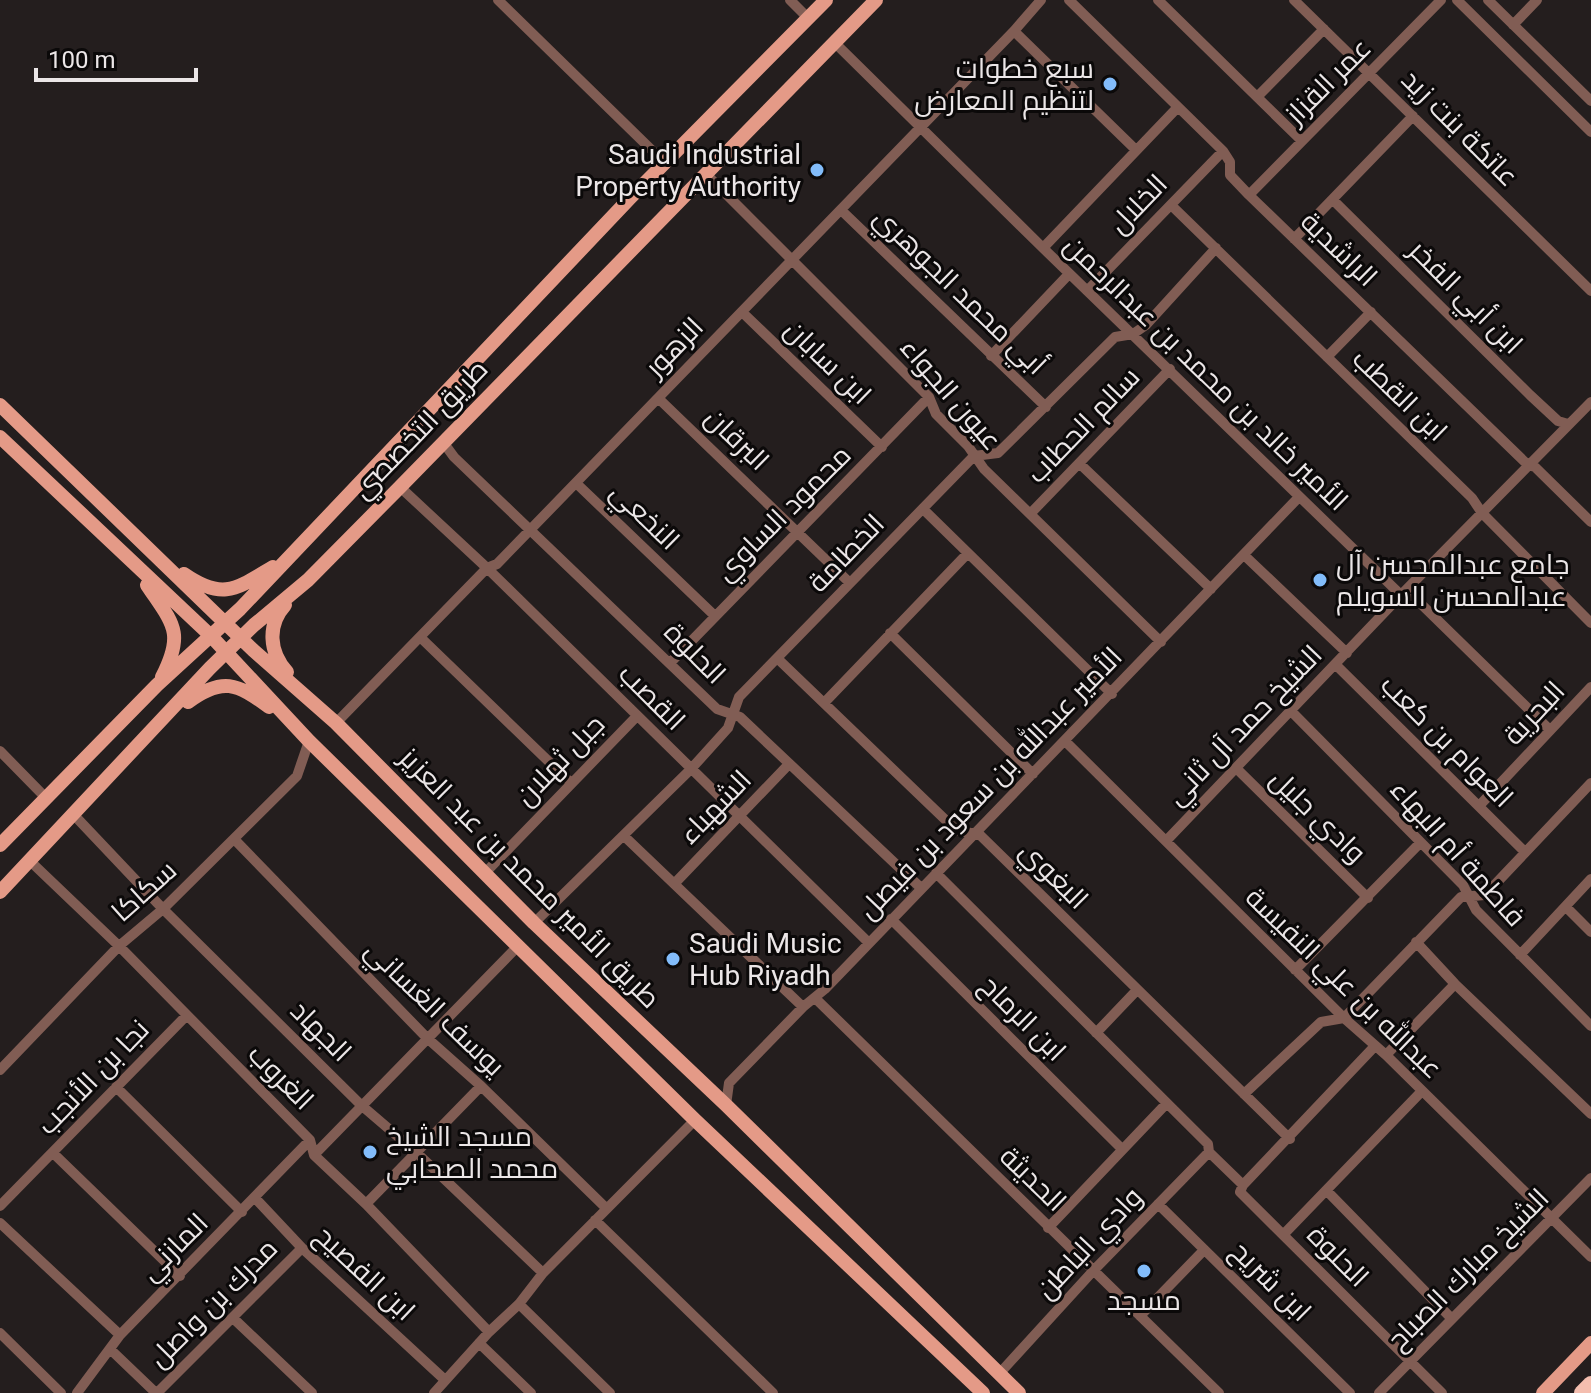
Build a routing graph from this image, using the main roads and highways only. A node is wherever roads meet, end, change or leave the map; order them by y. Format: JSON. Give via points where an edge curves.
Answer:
{"nodes":[{"id":1,"x":826,"y":0,"type":"edge"},
{"id":2,"x":876,"y":0,"type":"edge"},
{"id":3,"x":0,"y":405,"type":"edge"},
{"id":4,"x":0,"y":437,"type":"edge"},
{"id":5,"x":145,"y":543,"type":"junction"},
{"id":6,"x":284,"y":561,"type":"junction"},
{"id":7,"x":130,"y":562,"type":"junction"},
{"id":8,"x":308,"y":580,"type":"junction"},
{"id":9,"x":257,"y":592,"type":"junction"},
{"id":10,"x":269,"y":612,"type":"junction"},
{"id":11,"x":225,"y":623,"type":"junction"},
{"id":12,"x":211,"y":636,"type":"junction"},
{"id":13,"x":241,"y":637,"type":"junction"},
{"id":14,"x":226,"y":653,"type":"junction"},
{"id":15,"x":157,"y":685,"type":"junction"},
{"id":16,"x":299,"y":688,"type":"junction"},
{"id":17,"x":276,"y":704,"type":"junction"},
{"id":18,"x":162,"y":720,"type":"junction"},
{"id":19,"x":290,"y":722,"type":"junction"},
{"id":20,"x":1,"y":841,"type":"edge"},
{"id":21,"x":0,"y":892,"type":"edge"},
{"id":22,"x":1591,"y":1343,"type":"edge"},
{"id":23,"x":1591,"y":1384,"type":"edge"},
{"id":24,"x":983,"y":1393,"type":"edge"},
{"id":25,"x":1019,"y":1393,"type":"edge"},
{"id":26,"x":1543,"y":1393,"type":"edge"},
{"id":27,"x":1582,"y":1393,"type":"edge"}],
"edges":[{"from":1,"to":6,"type":"main road","name":"طريق التخصصي"},
{"from":2,"to":8,"type":"main road","name":"طريق التخصصي"},
{"from":3,"to":5,"type":"main road","name":"طريق الأمير محمد بن عبد العزيز"},
{"from":4,"to":7,"type":"main road","name":"طريق الأمير محمد بن عبد العزيز"},
{"from":5,"to":6,"type":"main road","via":[[214,590],[240,586]]},
{"from":5,"to":11,"type":"main road","name":"طريق الأمير محمد بن عبد العزيز"},
{"from":6,"to":9,"type":"main road","name":"طريق التخصصي"},
{"from":7,"to":12,"type":"main road","name":"طريق الأمير محمد بن عبد العزيز"},
{"from":7,"to":15,"type":"main road","via":[[168,615],[175,638],[174,653]]},
{"from":8,"to":10,"type":"main road","name":"طريق التخصصي"},
{"from":8,"to":16,"type":"main road","via":[[275,617],[272,638],[282,666]]},
{"from":9,"to":10,"type":"main road","via":[[240,628]]},
{"from":9,"to":11,"type":"main road","name":"طريق التخصصي"},
{"from":10,"to":13,"type":"main road","name":"طريق التخصصي"},
{"from":11,"to":12,"type":"main road","name":"طريق التخصصي"},
{"from":11,"to":13,"type":"main road","name":"طريق الأمير محمد بن عبد العزيز"},
{"from":12,"to":14,"type":"main road","name":"طريق الأمير محمد بن عبد العزيز"},
{"from":12,"to":15,"type":"main road","name":"طريق التخصصي"},
{"from":13,"to":14,"type":"main road","name":"طريق التخصصي"},
{"from":13,"to":16,"type":"main road","name":"طريق الأمير محمد بن عبد العزيز"},
{"from":14,"to":17,"type":"main road","name":"طريق الأمير محمد بن عبد العزيز"},
{"from":14,"to":18,"type":"main road","name":"طريق التخصصي"},
{"from":15,"to":20,"type":"main road","name":"طريق التخصصي"},
{"from":16,"to":17,"type":"main road","via":[[261,669],[255,673]]},
{"from":16,"to":25,"type":"main road","name":"طريق الأمير محمد بن عبد العزيز"},
{"from":17,"to":19,"type":"main road","name":"طريق الأمير محمد بن عبد العزيز"},
{"from":18,"to":19,"type":"main road","via":[[206,689],[230,685]]},
{"from":18,"to":21,"type":"main road","name":"طريق التخصصي"},
{"from":19,"to":24,"type":"main road","name":"طريق الأمير محمد بن عبد العزيز","via":[[695,1120]]},
{"from":22,"to":26,"type":"main road"},
{"from":23,"to":27,"type":"highway"}]}
